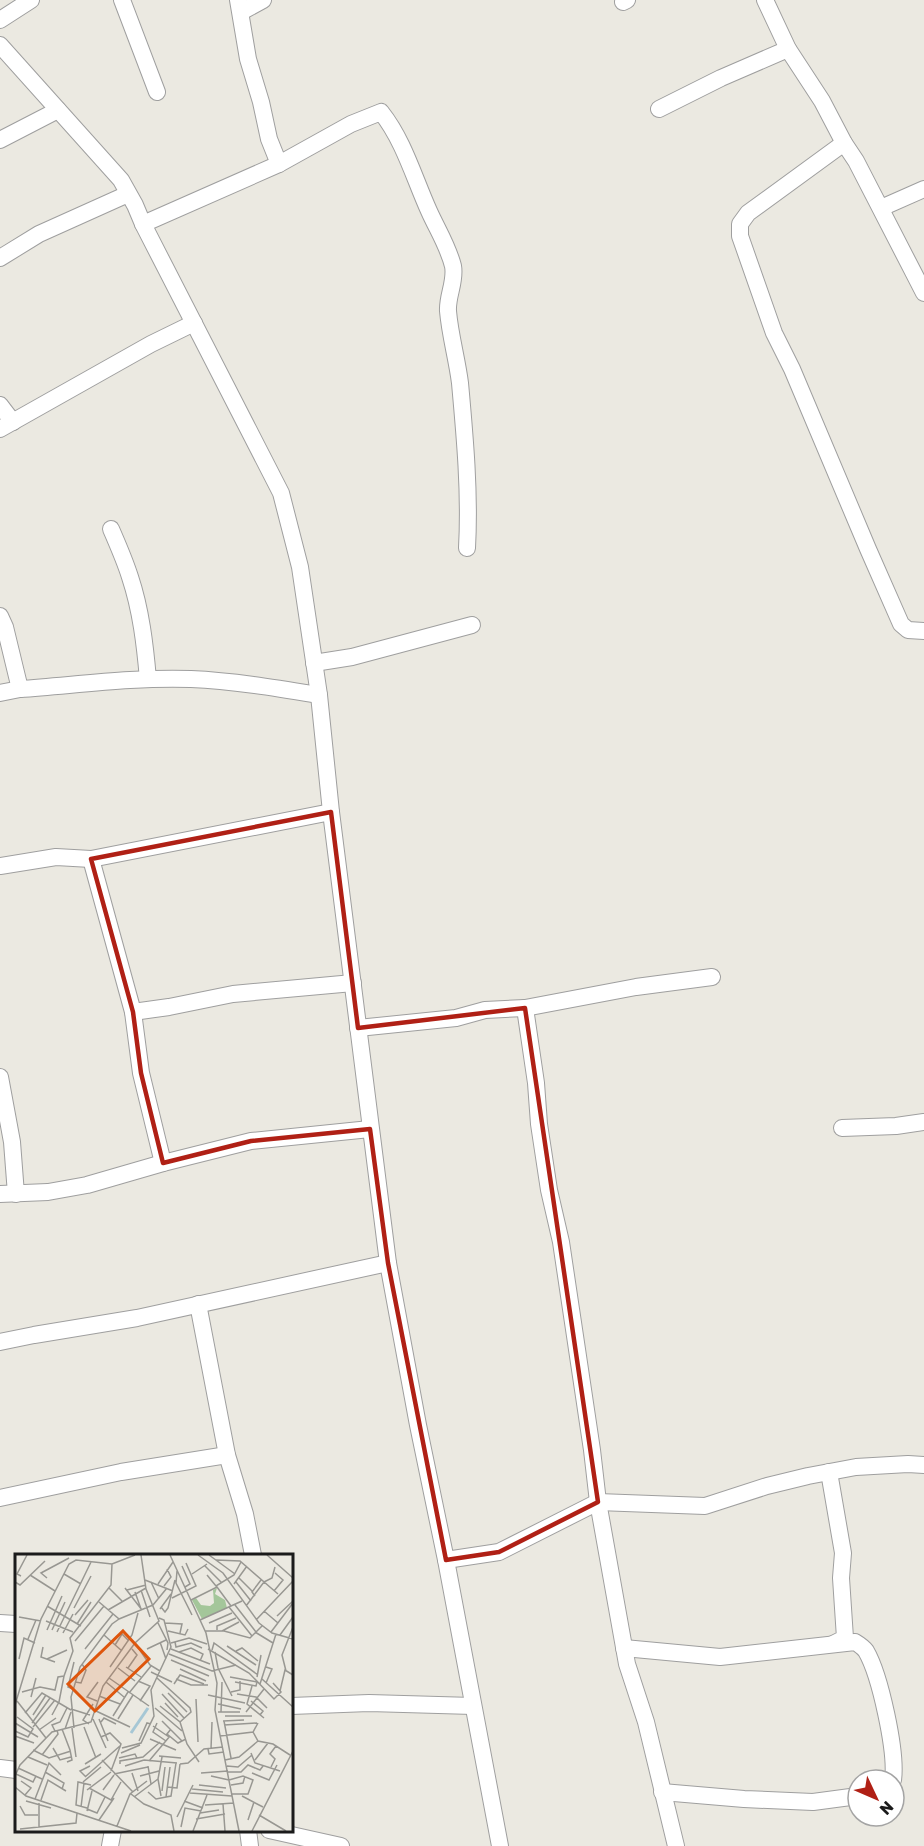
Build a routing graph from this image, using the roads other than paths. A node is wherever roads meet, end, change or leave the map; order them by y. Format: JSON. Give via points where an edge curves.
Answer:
{"nodes":[{"id":1,"x":31,"y":0,"type":"edge"},
{"id":2,"x":122,"y":0,"type":"edge"},
{"id":3,"x":263,"y":0,"type":"edge"},
{"id":4,"x":765,"y":0,"type":"edge"},
{"id":5,"x":239,"y":6,"type":"edge"},
{"id":6,"x":0,"y":20,"type":"edge"},
{"id":7,"x":0,"y":45,"type":"edge"},
{"id":8,"x":788,"y":49,"type":"junction"},
{"id":9,"x":157,"y":92,"type":"dead end"},
{"id":10,"x":58,"y":110,"type":"junction"},
{"id":11,"x":659,"y":110,"type":"dead end"},
{"id":12,"x":0,"y":140,"type":"edge"},
{"id":13,"x":844,"y":143,"type":"junction"},
{"id":14,"x":279,"y":164,"type":"junction"},
{"id":15,"x":924,"y":189,"type":"edge"},
{"id":16,"x":128,"y":194,"type":"junction"},
{"id":17,"x":881,"y":208,"type":"junction"},
{"id":18,"x":143,"y":224,"type":"junction"},
{"id":19,"x":0,"y":258,"type":"edge"},
{"id":20,"x":924,"y":293,"type":"edge"},
{"id":21,"x":194,"y":324,"type":"junction"},
{"id":22,"x":0,"y":405,"type":"edge"},
{"id":23,"x":6,"y":426,"type":"edge"},
{"id":24,"x":111,"y":529,"type":"dead end"},
{"id":25,"x":467,"y":548,"type":"dead end"},
{"id":26,"x":0,"y":616,"type":"edge"},
{"id":27,"x":472,"y":625,"type":"dead end"},
{"id":28,"x":924,"y":631,"type":"edge"},
{"id":29,"x":314,"y":663,"type":"junction"},
{"id":30,"x":148,"y":679,"type":"junction"},
{"id":31,"x":20,"y":689,"type":"junction"},
{"id":32,"x":0,"y":693,"type":"edge"},
{"id":33,"x":319,"y":694,"type":"junction"},
{"id":34,"x":331,"y":812,"type":"junction"},
{"id":35,"x":91,"y":859,"type":"junction"},
{"id":36,"x":0,"y":866,"type":"edge"},
{"id":37,"x":712,"y":977,"type":"dead end"},
{"id":38,"x":353,"y":983,"type":"junction"},
{"id":39,"x":525,"y":1008,"type":"junction"},
{"id":40,"x":133,"y":1012,"type":"junction"},
{"id":41,"x":358,"y":1028,"type":"junction"},
{"id":42,"x":0,"y":1077,"type":"edge"},
{"id":43,"x":924,"y":1122,"type":"edge"},
{"id":44,"x":842,"y":1128,"type":"dead end"},
{"id":45,"x":370,"y":1129,"type":"junction"},
{"id":46,"x":164,"y":1163,"type":"junction"},
{"id":47,"x":8,"y":1194,"type":"edge"},
{"id":48,"x":388,"y":1263,"type":"junction"},
{"id":49,"x":198,"y":1304,"type":"junction"},
{"id":50,"x":0,"y":1342,"type":"edge"},
{"id":51,"x":227,"y":1455,"type":"junction"},
{"id":52,"x":924,"y":1465,"type":"edge"},
{"id":53,"x":829,"y":1472,"type":"junction"},
{"id":54,"x":0,"y":1498,"type":"edge"},
{"id":55,"x":598,"y":1502,"type":"junction"},
{"id":56,"x":253,"y":1554,"type":"edge"},
{"id":57,"x":446,"y":1560,"type":"junction"},
{"id":58,"x":833,"y":1644,"type":"junction"},
{"id":59,"x":624,"y":1648,"type":"junction"},
{"id":60,"x":292,"y":1706,"type":"edge"},
{"id":61,"x":473,"y":1706,"type":"junction"},
{"id":62,"x":0,"y":1768,"type":"edge"},
{"id":63,"x":893,"y":1768,"type":"edge"},
{"id":64,"x":15,"y":1770,"type":"edge"},
{"id":65,"x":662,"y":1792,"type":"junction"},
{"id":66,"x":846,"y":1798,"type":"edge"},
{"id":67,"x":113,"y":1831,"type":"edge"},
{"id":68,"x":248,"y":1831,"type":"edge"},
{"id":69,"x":274,"y":1831,"type":"edge"},
{"id":70,"x":110,"y":1846,"type":"edge"},
{"id":71,"x":250,"y":1846,"type":"edge"},
{"id":72,"x":341,"y":1846,"type":"edge"},
{"id":73,"x":500,"y":1846,"type":"edge"},
{"id":74,"x":676,"y":1846,"type":"edge"}],
"edges":[{"from":1,"to":6,"type":"street"},
{"from":2,"to":9,"type":"street"},
{"from":3,"to":5,"type":"street"},
{"from":4,"to":8,"type":"street"},
{"from":5,"to":14,"type":"street","via":[[248,58]]},
{"from":7,"to":10,"type":"street"},
{"from":8,"to":11,"type":"street"},
{"from":8,"to":13,"type":"street"},
{"from":10,"to":12,"type":"street"},
{"from":10,"to":16,"type":"street","via":[[121,180]]},
{"from":13,"to":17,"type":"street"},
{"from":13,"to":28,"type":"street","via":[[748,213],[740,224],[740,236],[774,333],[901,624],[908,630]]},
{"from":14,"to":18,"type":"street"},
{"from":14,"to":25,"type":"street","via":[[369,116],[381,112],[392,126],[453,268],[448,309],[460,382]]},
{"from":15,"to":17,"type":"street"},
{"from":16,"to":18,"type":"street"},
{"from":16,"to":19,"type":"street","via":[[39,234]]},
{"from":17,"to":20,"type":"street"},
{"from":18,"to":21,"type":"street"},
{"from":21,"to":23,"type":"street"},
{"from":21,"to":29,"type":"street","via":[[281,493],[300,567]]},
{"from":22,"to":23,"type":"street"},
{"from":24,"to":30,"type":"street","via":[[138,603]]},
{"from":26,"to":31,"type":"street"},
{"from":27,"to":29,"type":"street","via":[[352,657]]},
{"from":29,"to":33,"type":"street"},
{"from":30,"to":31,"type":"street"},
{"from":30,"to":33,"type":"street","via":[[235,682]]},
{"from":31,"to":32,"type":"street"},
{"from":33,"to":34,"type":"street"},
{"from":34,"to":35,"type":"street"},
{"from":34,"to":38,"type":"street"},
{"from":35,"to":36,"type":"street","via":[[56,857]]},
{"from":35,"to":40,"type":"street"},
{"from":37,"to":39,"type":"street"},
{"from":38,"to":40,"type":"street","via":[[233,994]]},
{"from":38,"to":41,"type":"street"},
{"from":39,"to":41,"type":"street"},
{"from":39,"to":55,"type":"street","via":[[539,1124],[561,1242]]},
{"from":40,"to":46,"type":"street","via":[[141,1073]]},
{"from":41,"to":45,"type":"street"},
{"from":42,"to":47,"type":"street","via":[[12,1142]]},
{"from":43,"to":44,"type":"street"},
{"from":45,"to":46,"type":"street","via":[[251,1141]]},
{"from":45,"to":48,"type":"street"},
{"from":46,"to":47,"type":"street","via":[[87,1185]]},
{"from":48,"to":49,"type":"street"},
{"from":48,"to":57,"type":"street"},
{"from":49,"to":50,"type":"street"},
{"from":49,"to":51,"type":"street"},
{"from":51,"to":54,"type":"street","via":[[121,1472]]},
{"from":51,"to":56,"type":"street"},
{"from":52,"to":53,"type":"street","via":[[856,1467]]},
{"from":53,"to":55,"type":"street","via":[[705,1506]]},
{"from":53,"to":58,"type":"street","via":[[843,1553],[845,1638]]},
{"from":55,"to":57,"type":"street","via":[[499,1552]]},
{"from":55,"to":59,"type":"street"},
{"from":57,"to":61,"type":"street"},
{"from":58,"to":59,"type":"street","via":[[720,1657]]},
{"from":58,"to":63,"type":"street","via":[[855,1642],[865,1649],[884,1706]]},
{"from":59,"to":65,"type":"street"},
{"from":60,"to":61,"type":"street"},
{"from":61,"to":73,"type":"street"},
{"from":62,"to":64,"type":"street"},
{"from":65,"to":66,"type":"street","via":[[813,1802]]},
{"from":65,"to":74,"type":"street"},
{"from":67,"to":70,"type":"street"},
{"from":68,"to":71,"type":"street"},
{"from":69,"to":72,"type":"street"}]}
